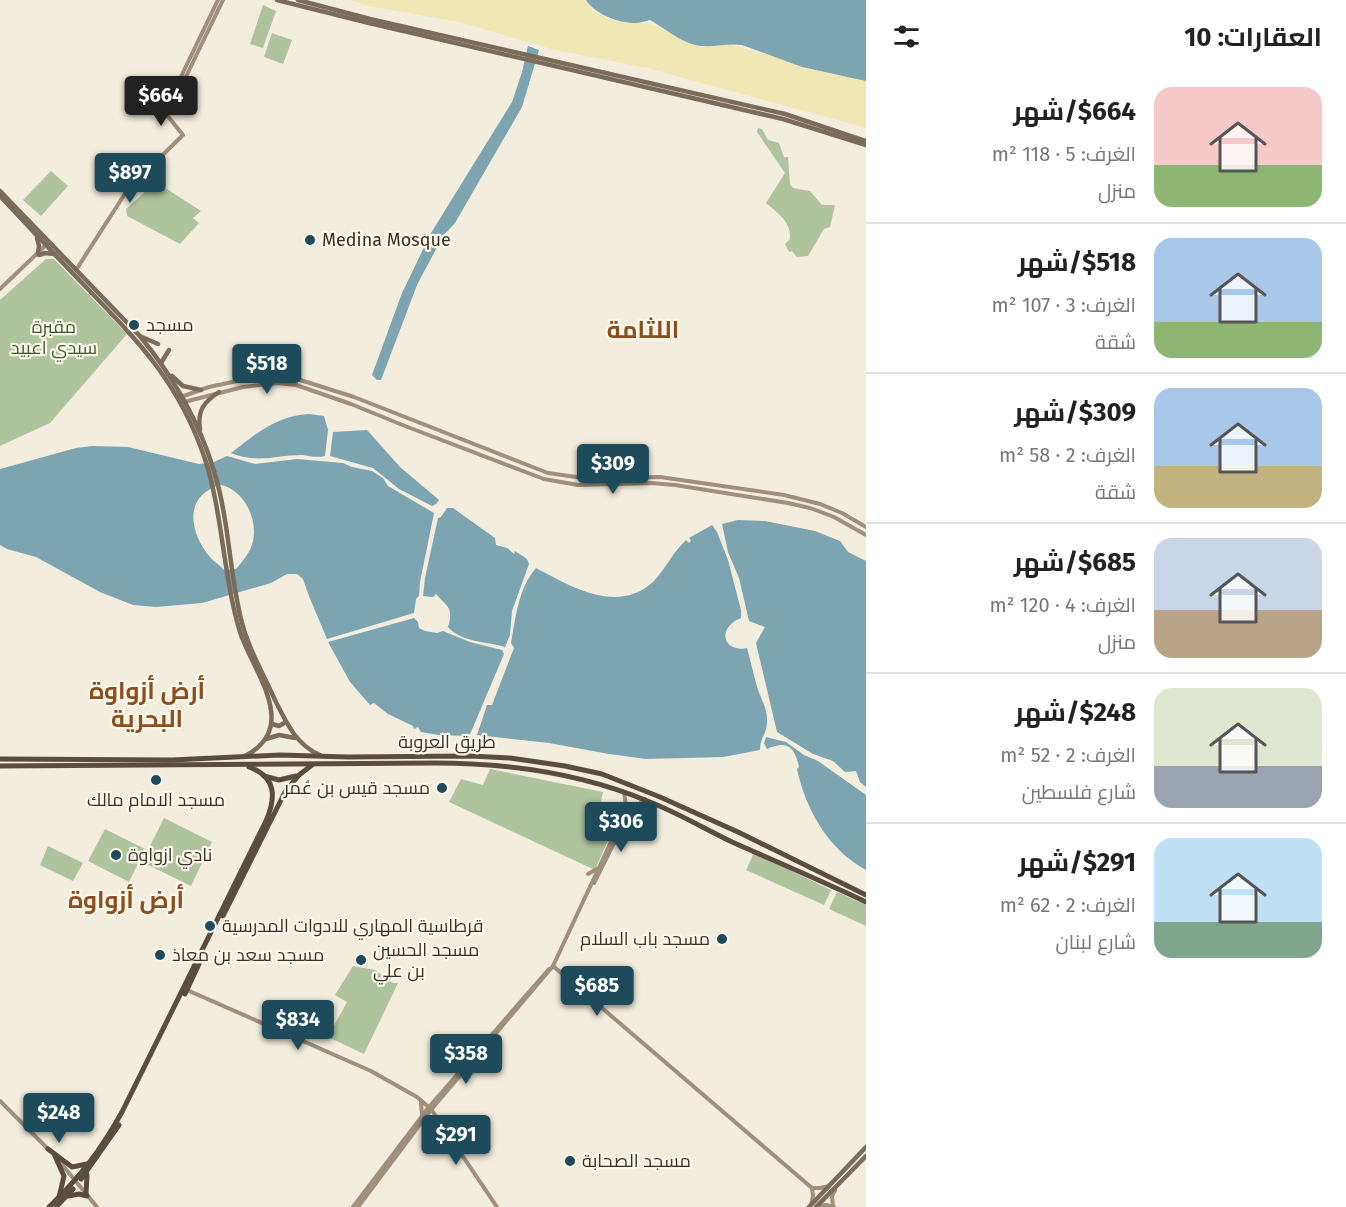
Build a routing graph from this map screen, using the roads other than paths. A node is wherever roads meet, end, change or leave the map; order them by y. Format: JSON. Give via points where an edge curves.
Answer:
{"nodes":[{"id":1,"x":218,"y":0,"type":"edge"},
{"id":2,"x":223,"y":0,"type":"edge"},
{"id":3,"x":277,"y":0,"type":"edge"},
{"id":4,"x":298,"y":0,"type":"edge"},
{"id":5,"x":518,"y":55,"type":"junction"},
{"id":6,"x":159,"y":106,"type":"junction"},
{"id":7,"x":866,"y":143,"type":"edge"},
{"id":8,"x":0,"y":191,"type":"edge"},
{"id":9,"x":0,"y":196,"type":"edge"},
{"id":10,"x":36,"y":235,"type":"junction"},
{"id":11,"x":48,"y":245,"type":"junction"},
{"id":12,"x":38,"y":254,"type":"junction"},
{"id":13,"x":55,"y":255,"type":"junction"},
{"id":14,"x":76,"y":271,"type":"junction"},
{"id":15,"x":0,"y":288,"type":"edge"},
{"id":16,"x":139,"y":335,"type":"junction"},
{"id":17,"x":158,"y":344,"type":"dead end"},
{"id":18,"x":169,"y":350,"type":"dead end"},
{"id":19,"x":160,"y":363,"type":"junction"},
{"id":20,"x":166,"y":371,"type":"junction"},
{"id":21,"x":201,"y":390,"type":"junction"},
{"id":22,"x":219,"y":392,"type":"junction"},
{"id":23,"x":180,"y":397,"type":"junction"},
{"id":24,"x":183,"y":403,"type":"junction"},
{"id":25,"x":201,"y":439,"type":"junction"},
{"id":26,"x":207,"y":457,"type":"junction"},
{"id":27,"x":738,"y":489,"type":"junction"},
{"id":28,"x":759,"y":491,"type":"junction"},
{"id":29,"x":737,"y":495,"type":"junction"},
{"id":30,"x":757,"y":497,"type":"junction"},
{"id":31,"x":866,"y":527,"type":"edge"},
{"id":32,"x":866,"y":535,"type":"edge"},
{"id":33,"x":236,"y":602,"type":"junction"},
{"id":34,"x":286,"y":722,"type":"junction"},
{"id":35,"x":272,"y":724,"type":"junction"},
{"id":36,"x":264,"y":740,"type":"junction"},
{"id":37,"x":298,"y":740,"type":"junction"},
{"id":38,"x":287,"y":755,"type":"junction"},
{"id":39,"x":322,"y":756,"type":"junction"},
{"id":40,"x":240,"y":758,"type":"junction"},
{"id":41,"x":0,"y":759,"type":"edge"},
{"id":42,"x":241,"y":765,"type":"junction"},
{"id":43,"x":287,"y":765,"type":"junction"},
{"id":44,"x":312,"y":765,"type":"junction"},
{"id":45,"x":0,"y":766,"type":"edge"},
{"id":46,"x":579,"y":768,"type":"junction"},
{"id":47,"x":263,"y":775,"type":"junction"},
{"id":48,"x":298,"y":775,"type":"junction"},
{"id":49,"x":576,"y":779,"type":"junction"},
{"id":50,"x":272,"y":789,"type":"junction"},
{"id":51,"x":285,"y":792,"type":"junction"},
{"id":52,"x":623,"y":792,"type":"junction"},
{"id":53,"x":645,"y":799,"type":"junction"},
{"id":54,"x":730,"y":828,"type":"junction"},
{"id":55,"x":725,"y":838,"type":"junction"},
{"id":56,"x":598,"y":869,"type":"junction"},
{"id":57,"x":588,"y":874,"type":"dead end"},
{"id":58,"x":587,"y":894,"type":"junction"},
{"id":59,"x":866,"y":895,"type":"edge"},
{"id":60,"x":866,"y":902,"type":"edge"},
{"id":61,"x":558,"y":957,"type":"junction"},
{"id":62,"x":551,"y":967,"type":"junction"},
{"id":63,"x":560,"y":973,"type":"junction"},
{"id":64,"x":546,"y":977,"type":"junction"},
{"id":65,"x":185,"y":989,"type":"junction"},
{"id":66,"x":417,"y":1097,"type":"junction"},
{"id":67,"x":0,"y":1101,"type":"edge"},
{"id":68,"x":421,"y":1102,"type":"junction"},
{"id":69,"x":436,"y":1103,"type":"junction"},
{"id":70,"x":430,"y":1110,"type":"junction"},
{"id":71,"x":422,"y":1116,"type":"junction"},
{"id":72,"x":435,"y":1117,"type":"junction"},
{"id":73,"x":866,"y":1146,"type":"edge"},
{"id":74,"x":48,"y":1149,"type":"junction"},
{"id":75,"x":55,"y":1156,"type":"junction"},
{"id":76,"x":866,"y":1156,"type":"edge"},
{"id":77,"x":89,"y":1164,"type":"junction"},
{"id":78,"x":87,"y":1172,"type":"junction"},
{"id":79,"x":77,"y":1183,"type":"junction"},
{"id":80,"x":834,"y":1185,"type":"junction"},
{"id":81,"x":812,"y":1188,"type":"junction"},
{"id":82,"x":87,"y":1195,"type":"junction"},
{"id":83,"x":66,"y":1197,"type":"junction"},
{"id":84,"x":59,"y":1198,"type":"junction"},
{"id":85,"x":48,"y":1207,"type":"edge"},
{"id":86,"x":56,"y":1207,"type":"edge"},
{"id":87,"x":97,"y":1207,"type":"edge"},
{"id":88,"x":353,"y":1207,"type":"edge"},
{"id":89,"x":358,"y":1207,"type":"edge"},
{"id":90,"x":497,"y":1207,"type":"edge"},
{"id":91,"x":810,"y":1207,"type":"edge"},
{"id":92,"x":817,"y":1207,"type":"edge"},
{"id":93,"x":834,"y":1207,"type":"edge"}],
"edges":[{"from":1,"to":6,"type":"street","via":[[176,87]]},
{"from":2,"to":6,"type":"street","via":[[178,91]]},
{"from":3,"to":5,"type":"main road"},
{"from":4,"to":5,"type":"main road"},
{"from":5,"to":7,"type":"main road"},
{"from":6,"to":14,"type":"street","via":[[183,135],[128,189]]},
{"from":8,"to":11,"type":"main road"},
{"from":9,"to":10,"type":"main road"},
{"from":10,"to":11,"type":"main road"},
{"from":10,"to":12,"type":"main road"},
{"from":11,"to":12,"type":"street"},
{"from":11,"to":13,"type":"main road"},
{"from":11,"to":14,"type":"main road"},
{"from":12,"to":13,"type":"main road"},
{"from":12,"to":15,"type":"street"},
{"from":13,"to":23,"type":"main road","via":[[144,348]]},
{"from":14,"to":16,"type":"main road"},
{"from":16,"to":17,"type":"main road"},
{"from":16,"to":19,"type":"main road"},
{"from":18,"to":19,"type":"main road"},
{"from":19,"to":20,"type":"main road"},
{"from":20,"to":21,"type":"main road","via":[[183,386]]},
{"from":20,"to":23,"type":"main road"},
{"from":21,"to":23,"type":"street"},
{"from":21,"to":27,"type":"street","via":[[251,378],[279,376],[312,382],[548,473],[583,478],[660,477]]},
{"from":22,"to":24,"type":"street"},
{"from":22,"to":25,"type":"main road","via":[[201,410]]},
{"from":22,"to":29,"type":"street","via":[[259,384],[304,387],[544,479],[578,485],[664,484]]},
{"from":23,"to":24,"type":"main road"},
{"from":24,"to":25,"type":"main road"},
{"from":24,"to":26,"type":"main road"},
{"from":25,"to":26,"type":"main road"},
{"from":26,"to":33,"type":"main road"},
{"from":27,"to":28,"type":"street"},
{"from":27,"to":29,"type":"street"},
{"from":28,"to":30,"type":"street"},
{"from":28,"to":31,"type":"street","via":[[820,504]]},
{"from":29,"to":30,"type":"street"},
{"from":30,"to":32,"type":"street","via":[[810,508]]},
{"from":33,"to":34,"type":"main road","via":[[252,650]]},
{"from":33,"to":35,"type":"main road","via":[[245,645],[271,705]]},
{"from":34,"to":35,"type":"main road"},
{"from":34,"to":37,"type":"main road"},
{"from":35,"to":36,"type":"main road"},
{"from":36,"to":37,"type":"main road","via":[[279,735]]},
{"from":36,"to":40,"type":"main road"},
{"from":37,"to":39,"type":"main road"},
{"from":38,"to":39,"type":"highway","name":"طريق العروبة"},
{"from":38,"to":40,"type":"highway","name":"طريق العروبة"},
{"from":38,"to":43,"type":"highway"},
{"from":39,"to":46,"type":"highway","name":"طريق العروبة","via":[[490,756]]},
{"from":40,"to":41,"type":"highway","name":"طريق العروبة"},
{"from":42,"to":43,"type":"highway","name":"طريق العروبة"},
{"from":42,"to":45,"type":"highway","name":"طريق العروبة","via":[[14,770]]},
{"from":42,"to":47,"type":"highway"},
{"from":43,"to":44,"type":"highway","name":"طريق العروبة"},
{"from":44,"to":48,"type":"highway"},
{"from":44,"to":49,"type":"highway","name":"طريق العروبة","via":[[484,764],[531,768]]},
{"from":46,"to":49,"type":"highway"},
{"from":46,"to":54,"type":"highway","name":"طريق العروبة","via":[[631,785]]},
{"from":47,"to":48,"type":"highway","via":[[279,780]]},
{"from":47,"to":50,"type":"highway"},
{"from":48,"to":51,"type":"highway"},
{"from":49,"to":52,"type":"highway","name":"طريق العروبة"},
{"from":50,"to":51,"type":"highway"},
{"from":50,"to":65,"type":"highway","via":[[273,804],[266,821]]},
{"from":51,"to":65,"type":"highway"},
{"from":52,"to":53,"type":"highway","name":"طريق العروبة"},
{"from":52,"to":56,"type":"street","via":[[624,811]]},
{"from":53,"to":55,"type":"highway","name":"طريق العروبة"},
{"from":53,"to":58,"type":"street","via":[[630,813]]},
{"from":54,"to":55,"type":"highway","via":[[730,835]]},
{"from":54,"to":59,"type":"highway","name":"طريق العروبة"},
{"from":55,"to":60,"type":"highway","name":"طريق العروبة"},
{"from":56,"to":57,"type":"street"},
{"from":56,"to":58,"type":"street"},
{"from":58,"to":61,"type":"street"},
{"from":61,"to":62,"type":"street"},
{"from":61,"to":63,"type":"street"},
{"from":62,"to":63,"type":"street"},
{"from":62,"to":64,"type":"street"},
{"from":62,"to":70,"type":"street"},
{"from":63,"to":64,"type":"street"},
{"from":63,"to":81,"type":"street"},
{"from":64,"to":69,"type":"street"},
{"from":65,"to":66,"type":"street","via":[[362,1066]]},
{"from":65,"to":77,"type":"highway","via":[[122,1112]]},
{"from":65,"to":78,"type":"highway","via":[[124,1117]]},
{"from":66,"to":68,"type":"street"},
{"from":66,"to":70,"type":"street"},
{"from":67,"to":74,"type":"street"},
{"from":68,"to":70,"type":"street"},
{"from":68,"to":71,"type":"street"},
{"from":69,"to":70,"type":"street"},
{"from":69,"to":72,"type":"street"},
{"from":70,"to":71,"type":"street"},
{"from":70,"to":72,"type":"street"},
{"from":70,"to":89,"type":"street"},
{"from":71,"to":88,"type":"street"},
{"from":72,"to":90,"type":"street"},
{"from":73,"to":80,"type":"main road"},
{"from":74,"to":75,"type":"street"},
{"from":74,"to":77,"type":"highway","via":[[72,1167]]},
{"from":75,"to":79,"type":"street"},
{"from":75,"to":84,"type":"highway","via":[[65,1181]]},
{"from":76,"to":80,"type":"main road"},
{"from":77,"to":79,"type":"highway"},
{"from":78,"to":79,"type":"highway"},
{"from":78,"to":82,"type":"highway"},
{"from":79,"to":82,"type":"street"},
{"from":79,"to":83,"type":"highway"},
{"from":79,"to":84,"type":"highway"},
{"from":80,"to":81,"type":"street"},
{"from":80,"to":91,"type":"main road"},
{"from":80,"to":92,"type":"main road"},
{"from":80,"to":93,"type":"street"},
{"from":81,"to":91,"type":"street"},
{"from":82,"to":83,"type":"highway"},
{"from":82,"to":87,"type":"street"},
{"from":83,"to":86,"type":"highway"},
{"from":84,"to":85,"type":"highway"},
{"from":92,"to":93,"type":"street"}]}
